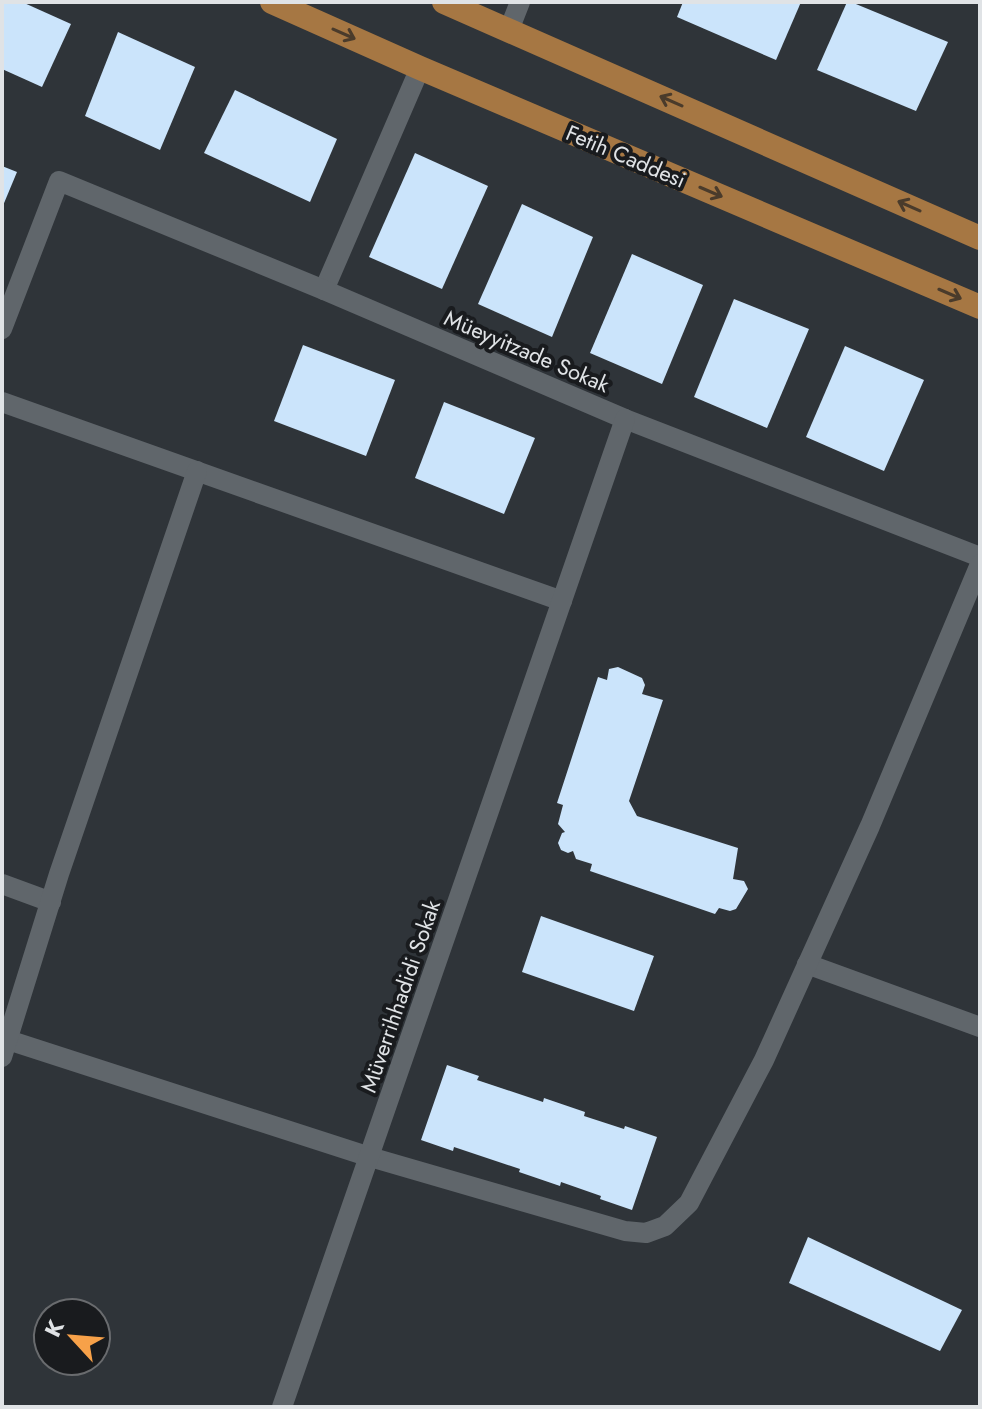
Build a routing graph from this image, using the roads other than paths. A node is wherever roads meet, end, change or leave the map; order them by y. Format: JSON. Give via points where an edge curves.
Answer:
{"nodes":[{"id":1,"x":272,"y":2,"type":"edge"},
{"id":2,"x":444,"y":2,"type":"edge"},
{"id":3,"x":520,"y":2,"type":"edge"},
{"id":4,"x":509,"y":30,"type":"junction"},
{"id":5,"x":420,"y":68,"type":"junction"},
{"id":6,"x":980,"y":238,"type":"edge"},
{"id":7,"x":324,"y":290,"type":"junction"},
{"id":8,"x":980,"y":307,"type":"edge"},
{"id":9,"x":2,"y":329,"type":"edge"},
{"id":10,"x":2,"y":402,"type":"edge"},
{"id":11,"x":625,"y":419,"type":"junction"},
{"id":12,"x":197,"y":471,"type":"junction"},
{"id":13,"x":980,"y":557,"type":"edge"},
{"id":14,"x":980,"y":564,"type":"edge"},
{"id":15,"x":562,"y":601,"type":"junction"},
{"id":16,"x":2,"y":884,"type":"edge"},
{"id":17,"x":51,"y":902,"type":"junction"},
{"id":18,"x":807,"y":964,"type":"junction"},
{"id":19,"x":980,"y":1027,"type":"edge"},
{"id":20,"x":5,"y":1048,"type":"edge"},
{"id":21,"x":370,"y":1157,"type":"junction"},
{"id":22,"x":282,"y":1407,"type":"edge"}],
"edges":[{"from":1,"to":5,"type":"main road","name":"Fetih Caddesi","one_way":true},
{"from":2,"to":4,"type":"main road"},
{"from":3,"to":4,"type":"street"},
{"from":6,"to":4,"type":"main road","one_way":true},
{"from":5,"to":7,"type":"street"},
{"from":5,"to":8,"type":"main road","name":"Fetih Caddesi","one_way":true},
{"from":7,"to":9,"type":"street","name":"Müeyyitzade Sokak","via":[[59,181]]},
{"from":7,"to":11,"type":"street","name":"Müeyyitzade Sokak"},
{"from":10,"to":12,"type":"street"},
{"from":11,"to":13,"type":"street","name":"Müeyyitzade Sokak"},
{"from":11,"to":15,"type":"street","name":"Müverrihhadidi Sokak"},
{"from":12,"to":15,"type":"street"},
{"from":12,"to":17,"type":"street"},
{"from":14,"to":18,"type":"street"},
{"from":15,"to":21,"type":"street","name":"Müverrihhadidi Sokak"},
{"from":16,"to":17,"type":"street"},
{"from":17,"to":20,"type":"street"},
{"from":18,"to":19,"type":"street"},
{"from":18,"to":21,"type":"street","via":[[689,1203],[665,1226],[646,1233],[625,1231]]},
{"from":20,"to":21,"type":"street"},
{"from":21,"to":22,"type":"street","name":"Müverrihhadidi Sokak"}]}
